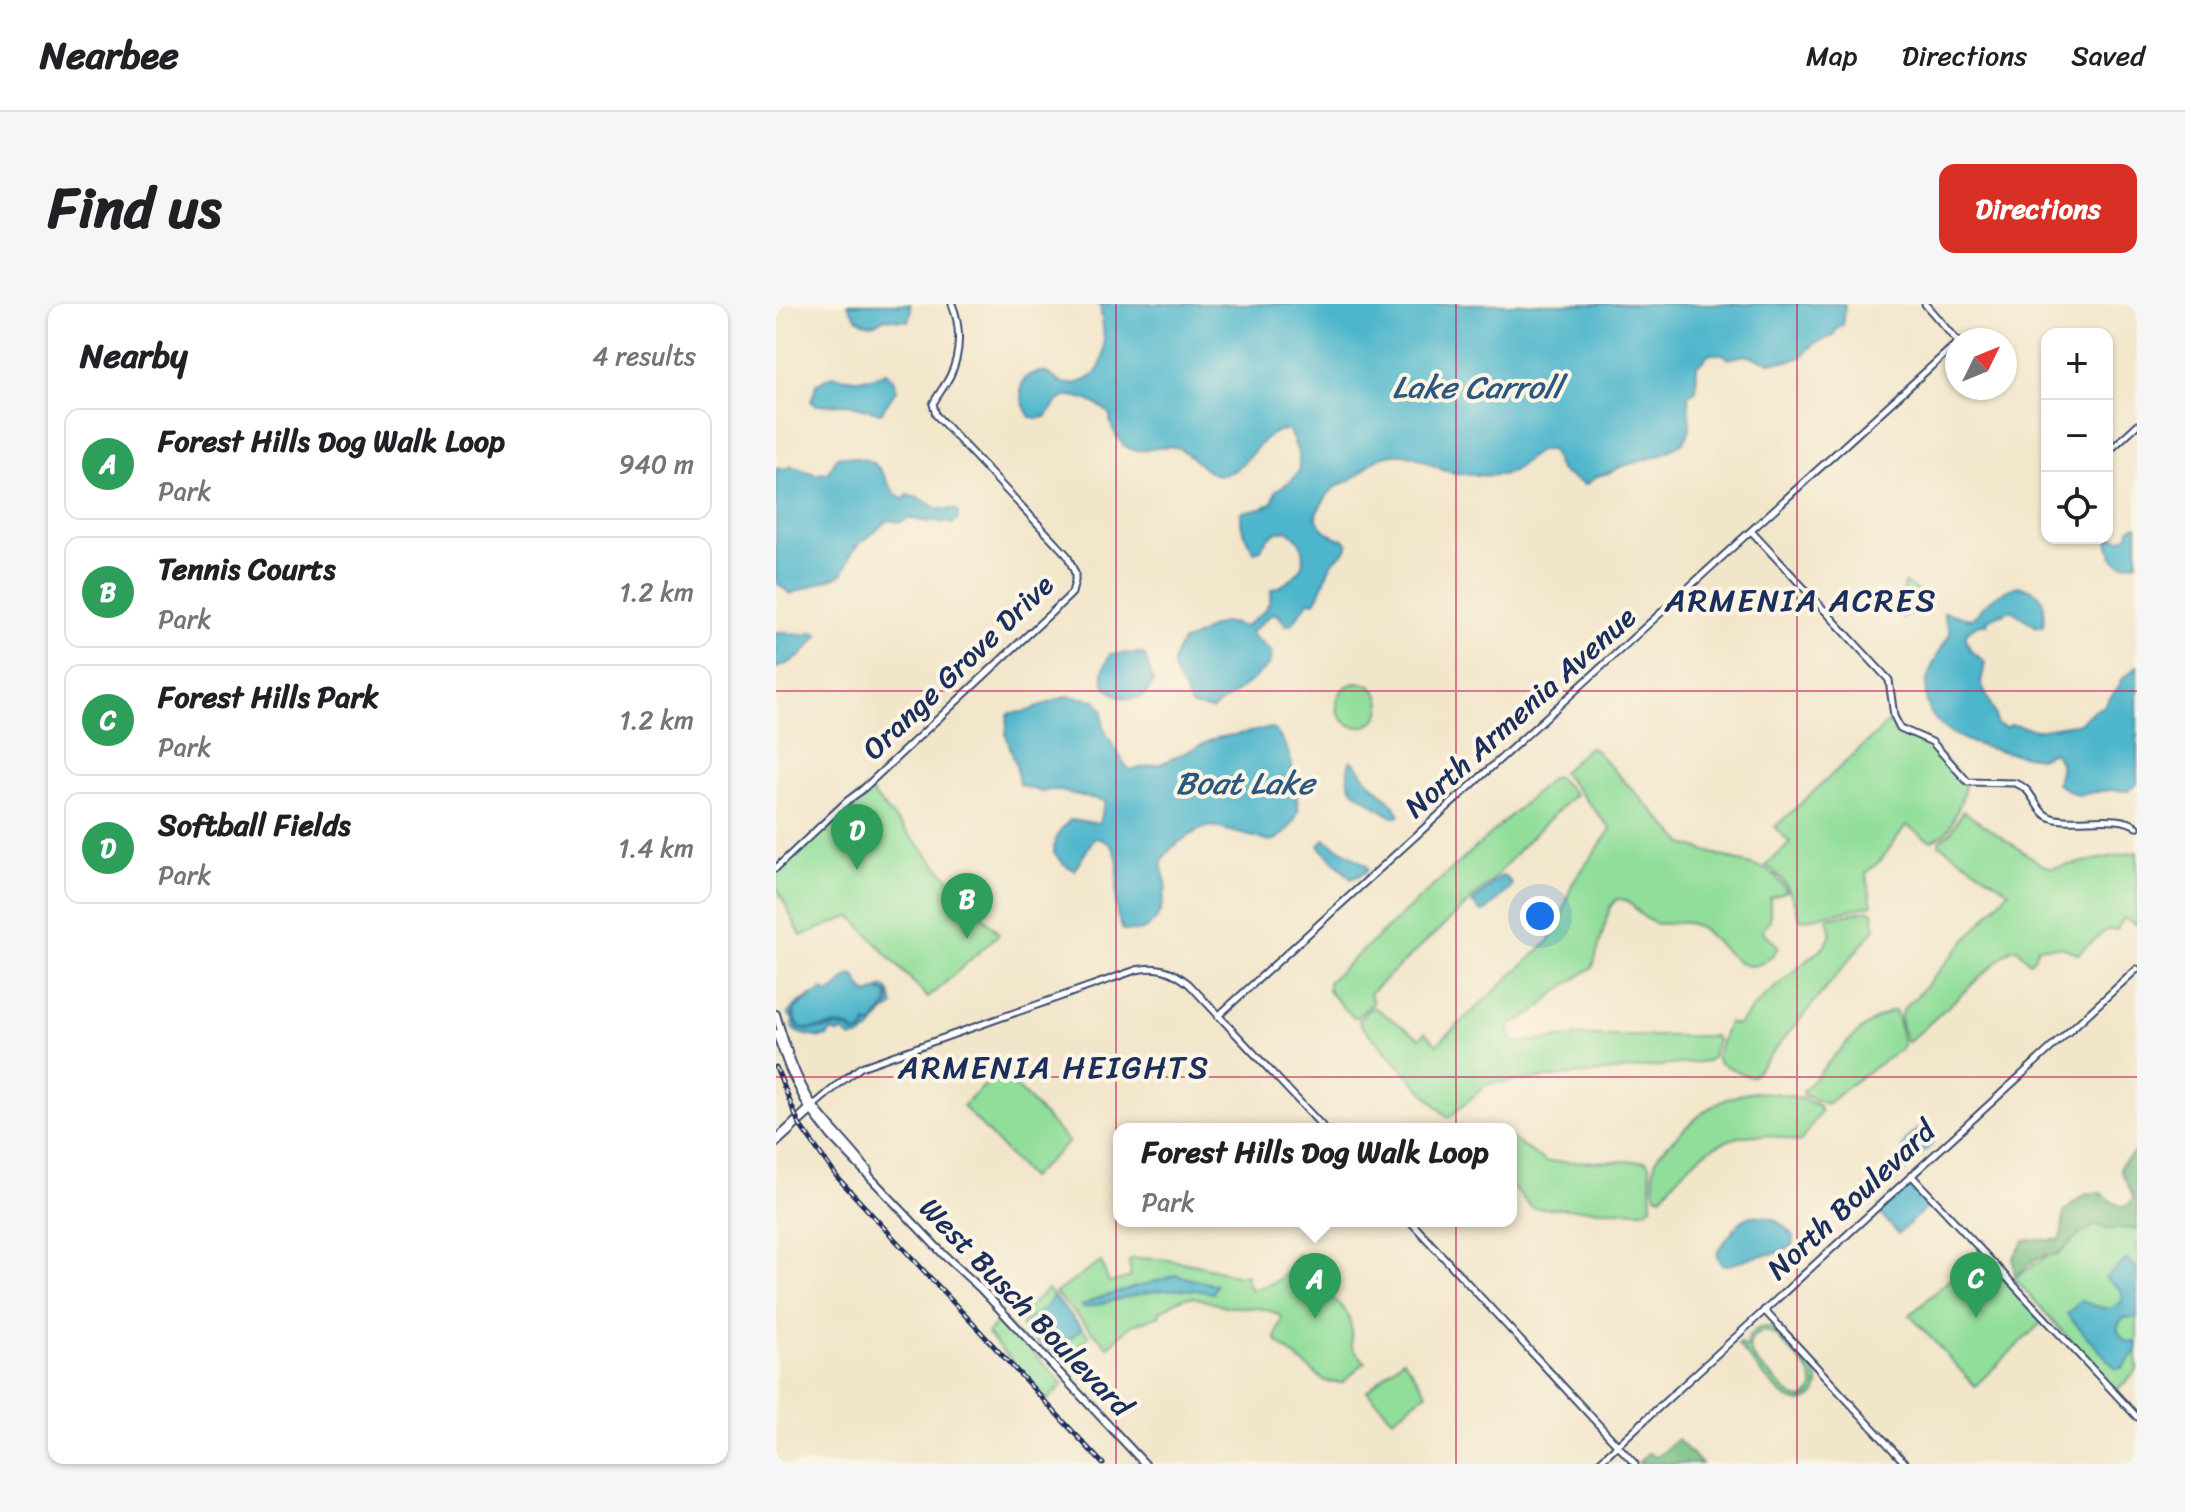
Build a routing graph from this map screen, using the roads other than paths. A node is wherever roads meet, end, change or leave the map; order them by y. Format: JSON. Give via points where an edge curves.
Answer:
{"nodes":[{"id":1,"x":952,"y":304,"type":"edge"},
{"id":2,"x":1925,"y":304,"type":"edge"},
{"id":3,"x":1945,"y":328,"type":"edge"},
{"id":4,"x":1945,"y":353,"type":"edge"},
{"id":5,"x":2137,"y":425,"type":"edge"},
{"id":6,"x":2113,"y":447,"type":"edge"},
{"id":7,"x":1751,"y":531,"type":"junction"},
{"id":8,"x":2134,"y":824,"type":"edge"},
{"id":9,"x":776,"y":868,"type":"edge"},
{"id":10,"x":2137,"y":969,"type":"edge"},
{"id":11,"x":776,"y":1014,"type":"edge"},
{"id":12,"x":1218,"y":1016,"type":"junction"},
{"id":13,"x":776,"y":1033,"type":"edge"},
{"id":14,"x":812,"y":1109,"type":"junction"},
{"id":15,"x":1319,"y":1123,"type":"edge"},
{"id":16,"x":776,"y":1142,"type":"edge"},
{"id":17,"x":1911,"y":1175,"type":"junction"},
{"id":18,"x":1416,"y":1227,"type":"edge"},
{"id":19,"x":1764,"y":1310,"type":"junction"},
{"id":20,"x":2137,"y":1417,"type":"edge"},
{"id":21,"x":1617,"y":1445,"type":"junction"},
{"id":22,"x":1145,"y":1464,"type":"edge"},
{"id":23,"x":1597,"y":1464,"type":"edge"},
{"id":24,"x":1635,"y":1464,"type":"edge"},
{"id":25,"x":1906,"y":1464,"type":"edge"}],
"edges":[{"from":1,"to":9,"type":"street","name":"Orange Grove Drive","via":[[959,331],[957,352],[933,404],[936,415],[1067,555],[1075,573],[1072,593]]},
{"from":2,"to":3,"type":"street","name":"North Armenia Avenue"},
{"from":4,"to":7,"type":"street","name":"North Armenia Avenue"},
{"from":5,"to":6,"type":"street"},
{"from":7,"to":8,"type":"street","via":[[1889,680],[1900,728],[1932,742],[1968,782],[2022,785],[2051,818]]},
{"from":7,"to":12,"type":"street","name":"North Armenia Avenue"},
{"from":10,"to":17,"type":"street","name":"North Boulevard"},
{"from":11,"to":14,"type":"main road","name":"West Busch Boulevard"},
{"from":12,"to":14,"type":"street","via":[[1183,979],[1148,967],[861,1067]]},
{"from":12,"to":15,"type":"street"},
{"from":13,"to":14,"type":"main road","name":"West Busch Boulevard"},
{"from":14,"to":16,"type":"street"},
{"from":14,"to":22,"type":"main road","name":"West Busch Boulevard","via":[[874,1181]]},
{"from":17,"to":19,"type":"street","name":"North Boulevard"},
{"from":17,"to":20,"type":"street"},
{"from":18,"to":21,"type":"street"},
{"from":19,"to":21,"type":"street","name":"North Boulevard"},
{"from":19,"to":25,"type":"street"},
{"from":21,"to":23,"type":"street","name":"North Boulevard"},
{"from":21,"to":24,"type":"street"}]}
